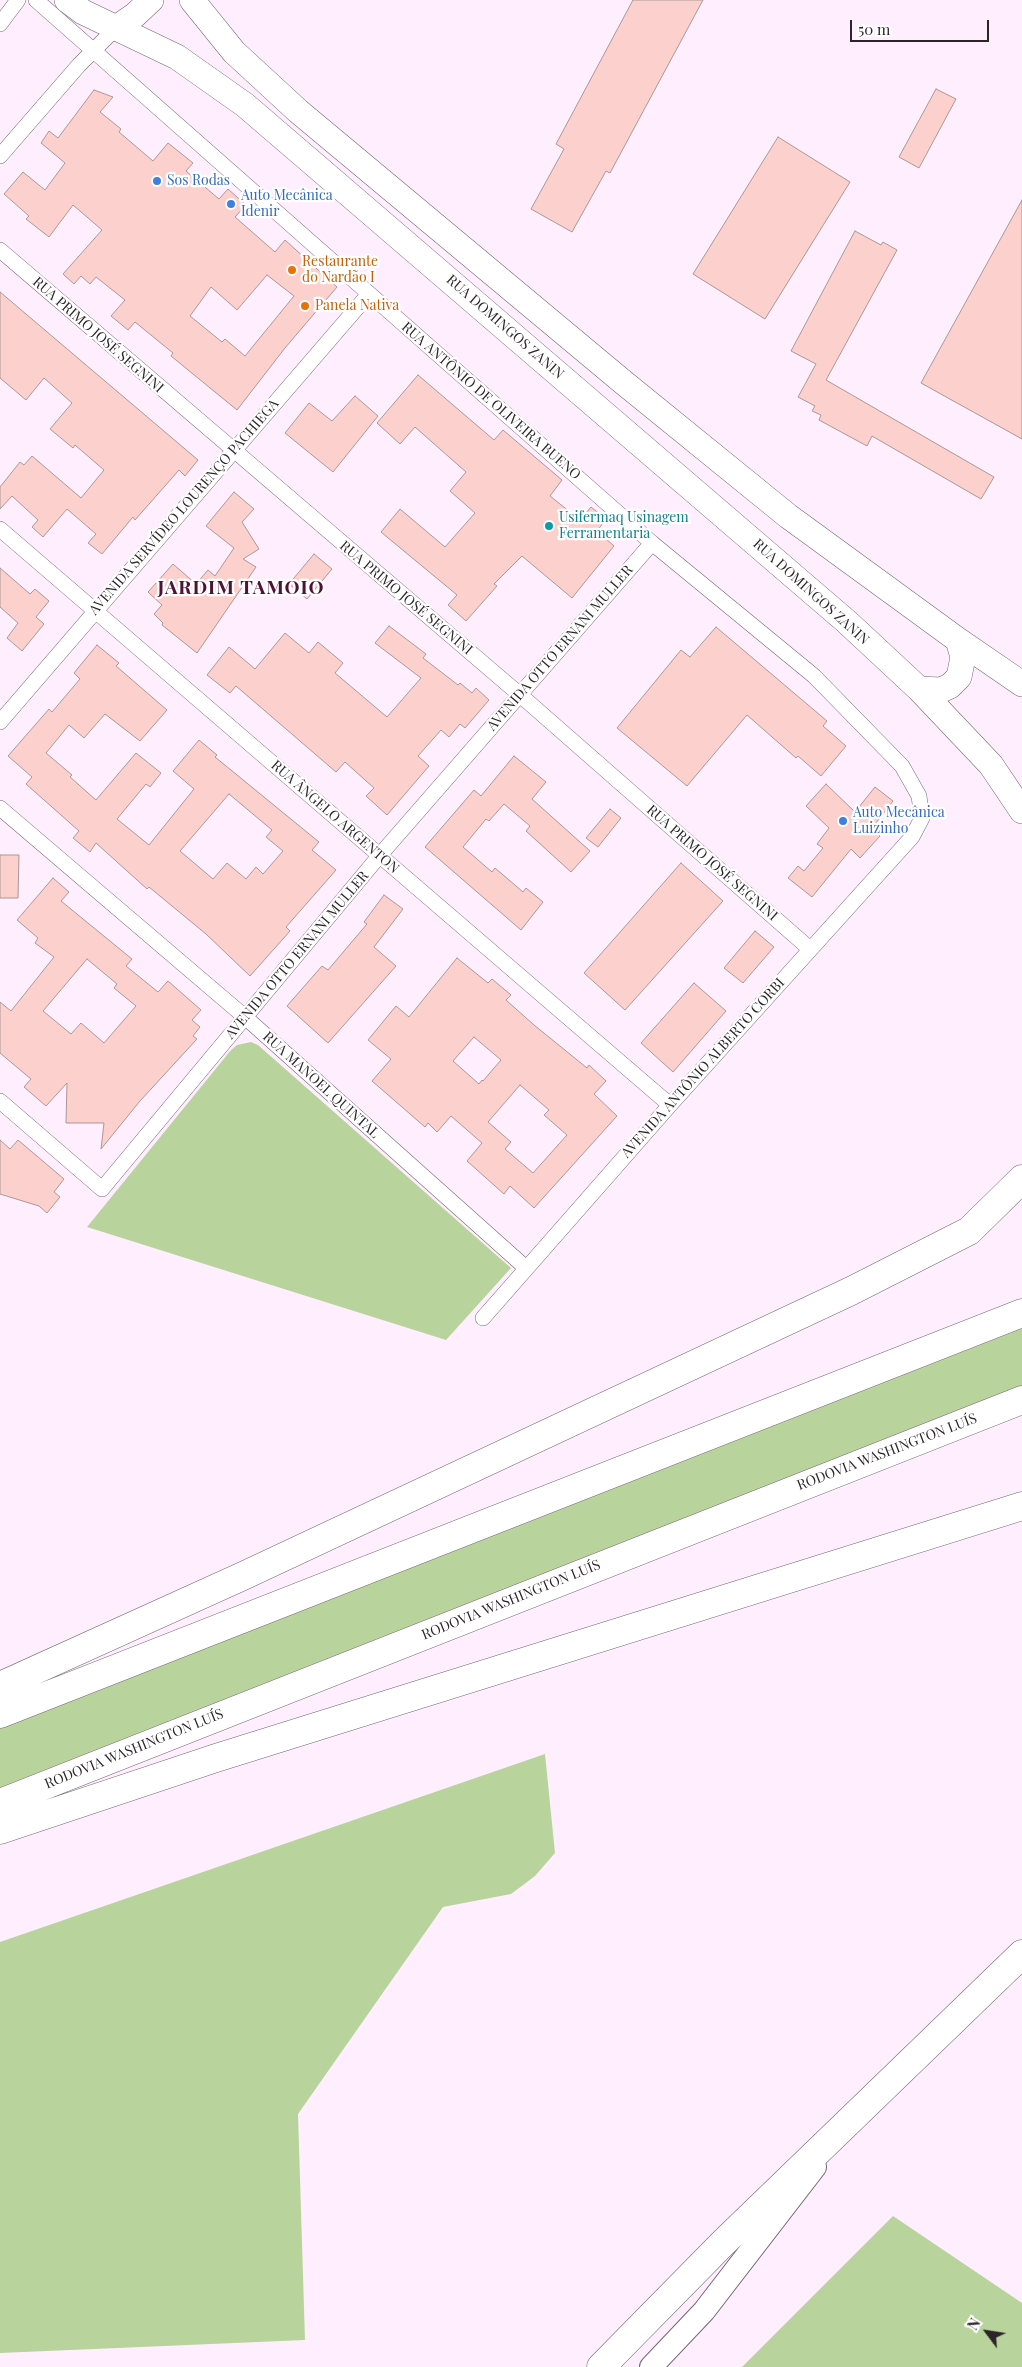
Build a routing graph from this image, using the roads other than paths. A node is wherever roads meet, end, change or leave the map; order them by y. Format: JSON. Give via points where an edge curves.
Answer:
{"nodes":[{"id":1,"x":18,"y":0,"type":"edge"},
{"id":2,"x":36,"y":0,"type":"edge"},
{"id":3,"x":67,"y":0,"type":"edge"},
{"id":4,"x":151,"y":0,"type":"edge"},
{"id":5,"x":192,"y":0,"type":"edge"},
{"id":6,"x":0,"y":24,"type":"edge"},
{"id":7,"x":116,"y":28,"type":"junction"},
{"id":8,"x":93,"y":52,"type":"junction"},
{"id":9,"x":0,"y":156,"type":"edge"},
{"id":10,"x":0,"y":250,"type":"edge"},
{"id":11,"x":369,"y":294,"type":"junction"},
{"id":12,"x":232,"y":450,"type":"junction"},
{"id":13,"x":0,"y":529,"type":"edge"},
{"id":14,"x":652,"y":543,"type":"junction"},
{"id":15,"x":94,"y":610,"type":"junction"},
{"id":16,"x":958,"y":640,"type":"junction"},
{"id":17,"x":1022,"y":684,"type":"edge"},
{"id":18,"x":919,"y":688,"type":"junction"},
{"id":19,"x":519,"y":694,"type":"junction"},
{"id":20,"x":0,"y":722,"type":"edge"},
{"id":21,"x":0,"y":808,"type":"edge"},
{"id":22,"x":1022,"y":811,"type":"edge"},
{"id":23,"x":922,"y":818,"type":"joint"},
{"id":24,"x":380,"y":855,"type":"junction"},
{"id":25,"x":810,"y":949,"type":"junction"},
{"id":26,"x":245,"y":1017,"type":"junction"},
{"id":27,"x":0,"y":1101,"type":"edge"},
{"id":28,"x":670,"y":1105,"type":"junction"},
{"id":29,"x":1022,"y":1179,"type":"edge"},
{"id":30,"x":526,"y":1268,"type":"junction"},
{"id":31,"x":1022,"y":1313,"type":"edge"},
{"id":32,"x":483,"y":1318,"type":"dead end"},
{"id":33,"x":1022,"y":1400,"type":"edge"},
{"id":34,"x":1022,"y":1506,"type":"edge"},
{"id":35,"x":0,"y":1686,"type":"edge"},
{"id":36,"x":0,"y":1714,"type":"edge"},
{"id":37,"x":0,"y":1803,"type":"edge"},
{"id":38,"x":0,"y":1830,"type":"edge"},
{"id":39,"x":1022,"y":1954,"type":"edge"},
{"id":40,"x":857,"y":2113,"type":"junction"},
{"id":41,"x":601,"y":2367,"type":"edge"},
{"id":42,"x":651,"y":2367,"type":"edge"}],
"edges":[{"from":1,"to":6,"type":"street"},
{"from":2,"to":8,"type":"street","name":"RUA ANTÔNIO DE OLIVEIRA BUENO"},
{"from":3,"to":7,"type":"main road","name":"RUA DOMINGOS ZANIN"},
{"from":4,"to":7,"type":"main road"},
{"from":5,"to":16,"type":"main road","via":[[234,52],[305,117],[788,516]]},
{"from":7,"to":8,"type":"street"},
{"from":7,"to":18,"type":"main road","name":"RUA DOMINGOS ZANIN","via":[[177,57],[245,106],[737,527]]},
{"from":8,"to":9,"type":"street"},
{"from":8,"to":11,"type":"street","name":"RUA ANTÔNIO DE OLIVEIRA BUENO"},
{"from":10,"to":12,"type":"street","name":"RUA PRIMO JOSÉ SEGNINI"},
{"from":11,"to":12,"type":"street","name":"AVENIDA SERVÍDEO LOURENÇO PACHIEGA"},
{"from":11,"to":14,"type":"street","name":"RUA ANTÔNIO DE OLIVEIRA BUENO"},
{"from":12,"to":15,"type":"street","name":"AVENIDA SERVÍDEO LOURENÇO PACHIEGA"},
{"from":12,"to":19,"type":"street","name":"RUA PRIMO JOSÉ SEGNINI"},
{"from":13,"to":15,"type":"street","name":"RUA ÂNGELO ARGENTON"},
{"from":14,"to":19,"type":"street","name":"AVENIDA OTTO ERNANI MULLER"},
{"from":14,"to":23,"type":"street","name":"RUA ANTÔNIO DE OLIVEIRA BUENO","via":[[814,676],[902,766],[919,796]]},
{"from":15,"to":20,"type":"street","name":"AVENIDA SERVÍDEO LOURENÇO PACHIEGA"},
{"from":15,"to":24,"type":"street","name":"RUA ÂNGELO ARGENTON"},
{"from":16,"to":17,"type":"main road"},
{"from":16,"to":18,"type":"main road","via":[[963,657],[959,677],[941,690]]},
{"from":18,"to":22,"type":"main road","name":"RUA DOMINGOS ZANIN","via":[[991,765]]},
{"from":19,"to":24,"type":"street","name":"AVENIDA OTTO ERNANI MULLER"},
{"from":19,"to":25,"type":"street","name":"RUA PRIMO JOSÉ SEGNINI"},
{"from":21,"to":26,"type":"street","name":"RUA MANOEL QUINTAL"},
{"from":23,"to":25,"type":"street","name":"AVENIDA ANTÔNIO ALBERTO CORBI","via":[[912,837]]},
{"from":24,"to":26,"type":"street","name":"AVENIDA OTTO ERNANI MULLER"},
{"from":24,"to":28,"type":"street","name":"RUA ÂNGELO ARGENTON"},
{"from":25,"to":28,"type":"street","name":"AVENIDA ANTÔNIO ALBERTO CORBI"},
{"from":26,"to":27,"type":"street","name":"AVENIDA OTTO ERNANI MULLER","via":[[102,1189]]},
{"from":26,"to":30,"type":"street","name":"RUA MANOEL QUINTAL"},
{"from":28,"to":30,"type":"street","name":"AVENIDA ANTÔNIO ALBERTO CORBI"},
{"from":29,"to":35,"type":"highway","via":[[969,1231],[851,1291]]},
{"from":30,"to":32,"type":"street","name":"AVENIDA ANTÔNIO ALBERTO CORBI"},
{"from":31,"to":36,"type":"highway"},
{"from":33,"to":37,"type":"highway","name":"RODOVIA WASHINGTON LUÍS"},
{"from":34,"to":38,"type":"highway","via":[[216,1758]]},
{"from":39,"to":40,"type":"highway"},
{"from":40,"to":41,"type":"highway"},
{"from":40,"to":42,"type":"street","via":[[704,2311]]}]}
